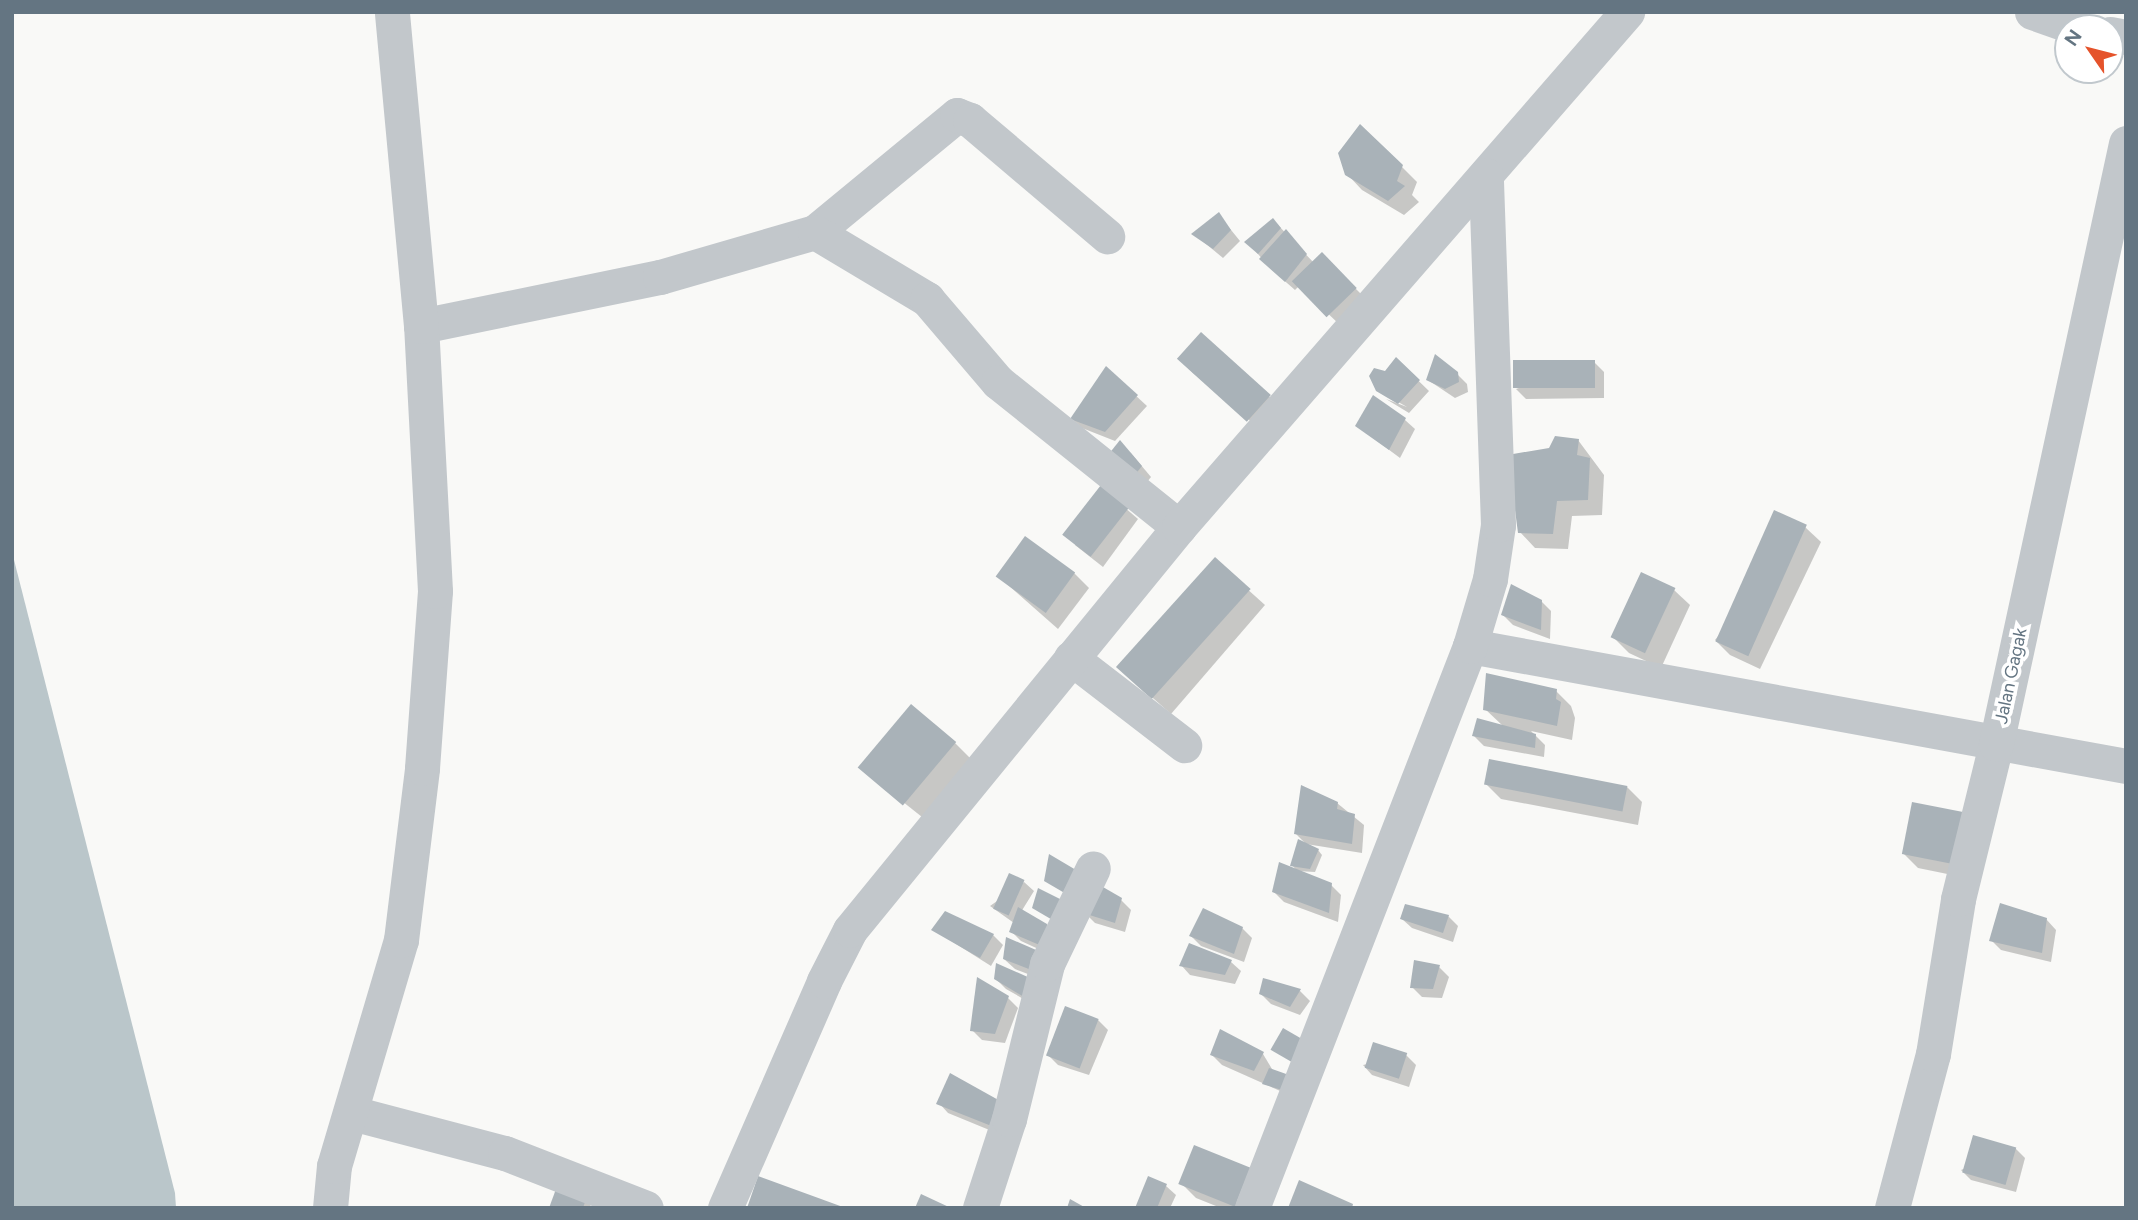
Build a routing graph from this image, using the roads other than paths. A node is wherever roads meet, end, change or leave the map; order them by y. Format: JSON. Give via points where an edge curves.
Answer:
{"nodes":[{"id":1,"x":392,"y":12,"type":"edge"},
{"id":2,"x":1627,"y":12,"type":"edge"},
{"id":3,"x":2032,"y":12,"type":"edge"},
{"id":4,"x":2054,"y":20,"type":"edge"},
{"id":5,"x":2126,"y":143,"type":"edge"},
{"id":6,"x":1486,"y":175,"type":"junction"},
{"id":7,"x":815,"y":232,"type":"junction"},
{"id":8,"x":1107,"y":236,"type":"dead end"},
{"id":9,"x":421,"y":327,"type":"junction"},
{"id":10,"x":1179,"y":527,"type":"junction"},
{"id":11,"x":1470,"y":646,"type":"junction"},
{"id":12,"x":1071,"y":658,"type":"junction"},
{"id":13,"x":1996,"y":744,"type":"junction"},
{"id":14,"x":1184,"y":745,"type":"dead end"},
{"id":15,"x":2126,"y":766,"type":"edge"},
{"id":16,"x":1093,"y":868,"type":"dead end"},
{"id":17,"x":352,"y":1113,"type":"junction"},
{"id":18,"x":330,"y":1208,"type":"edge"},
{"id":19,"x":646,"y":1208,"type":"edge"},
{"id":20,"x":725,"y":1208,"type":"edge"},
{"id":21,"x":980,"y":1208,"type":"edge"},
{"id":22,"x":1252,"y":1208,"type":"edge"},
{"id":23,"x":1892,"y":1208,"type":"edge"}],
"edges":[{"from":1,"to":9,"type":"street"},
{"from":2,"to":6,"type":"street"},
{"from":3,"to":4,"type":"street"},
{"from":5,"to":13,"type":"street","name":"Jalan Gagak"},
{"from":6,"to":10,"type":"street"},
{"from":6,"to":11,"type":"street","via":[[1498,525],[1490,579]]},
{"from":7,"to":8,"type":"street","via":[[957,115],[970,120]]},
{"from":7,"to":9,"type":"street","via":[[660,277]]},
{"from":7,"to":10,"type":"street","via":[[927,299],[998,382]]},
{"from":9,"to":17,"type":"street","via":[[435,591],[422,768],[401,940]]},
{"from":10,"to":12,"type":"street"},
{"from":11,"to":13,"type":"street"},
{"from":11,"to":22,"type":"street"},
{"from":12,"to":14,"type":"street"},
{"from":12,"to":20,"type":"street","via":[[850,930]]},
{"from":13,"to":15,"type":"street"},
{"from":13,"to":23,"type":"street","name":"Jalan Gagak","via":[[1958,899],[1933,1054]]},
{"from":16,"to":21,"type":"street","via":[[1047,964],[1009,1119]]},
{"from":17,"to":18,"type":"street","via":[[334,1166]]},
{"from":17,"to":19,"type":"street","via":[[505,1153]]}]}
